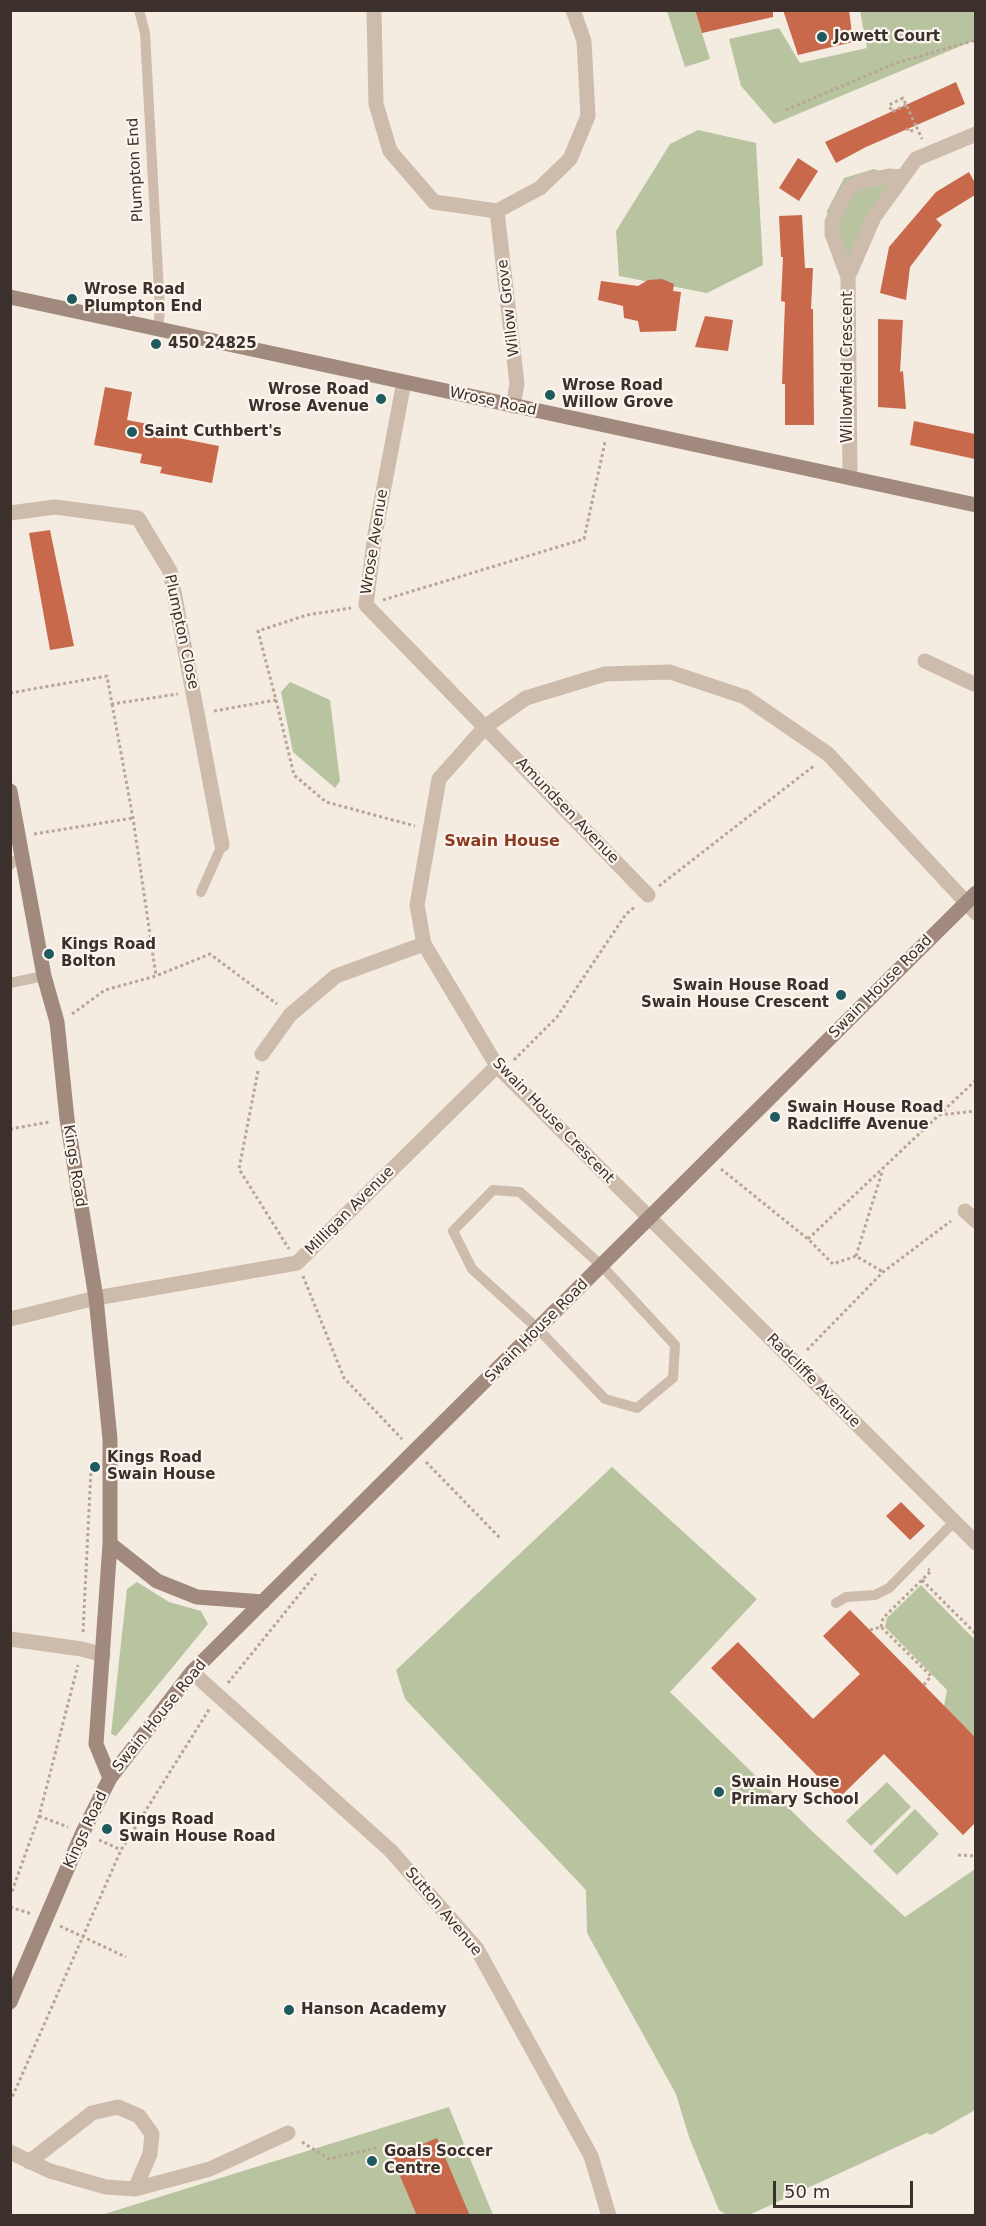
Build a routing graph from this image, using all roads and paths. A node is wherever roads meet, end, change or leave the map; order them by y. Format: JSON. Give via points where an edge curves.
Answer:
{"nodes":[{"id":1,"x":140,"y":10,"type":"edge"},
{"id":2,"x":374,"y":10,"type":"edge"},
{"id":3,"x":573,"y":10,"type":"edge"},
{"id":4,"x":975,"y":40,"type":"edge"},
{"id":5,"x":906,"y":105,"type":"junction"},
{"id":6,"x":786,"y":110,"type":"dead end"},
{"id":7,"x":908,"y":128,"type":"dead end"},
{"id":8,"x":917,"y":128,"type":"junction"},
{"id":9,"x":975,"y":134,"type":"edge"},
{"id":10,"x":927,"y":148,"type":"dead end"},
{"id":11,"x":903,"y":177,"type":"junction"},
{"id":12,"x":497,"y":211,"type":"junction"},
{"id":13,"x":848,"y":277,"type":"junction"},
{"id":14,"x":10,"y":297,"type":"edge"},
{"id":15,"x":158,"y":329,"type":"junction"},
{"id":16,"x":404,"y":382,"type":"junction"},
{"id":17,"x":513,"y":406,"type":"junction"},
{"id":18,"x":609,"y":427,"type":"junction"},
{"id":19,"x":850,"y":478,"type":"junction"},
{"id":20,"x":975,"y":505,"type":"edge"},
{"id":21,"x":10,"y":513,"type":"edge"},
{"id":22,"x":366,"y":605,"type":"junction"},
{"id":23,"x":925,"y":661,"type":"dead end"},
{"id":24,"x":975,"y":685,"type":"edge"},
{"id":25,"x":194,"y":692,"type":"junction"},
{"id":26,"x":10,"y":693,"type":"edge"},
{"id":27,"x":276,"y":700,"type":"junction"},
{"id":28,"x":112,"y":704,"type":"junction"},
{"id":29,"x":197,"y":715,"type":"junction"},
{"id":30,"x":486,"y":726,"type":"junction"},
{"id":31,"x":10,"y":791,"type":"edge"},
{"id":32,"x":133,"y":818,"type":"junction"},
{"id":33,"x":429,"y":829,"type":"junction"},
{"id":34,"x":20,"y":836,"type":"junction"},
{"id":35,"x":222,"y":845,"type":"joint"},
{"id":36,"x":23,"y":854,"type":"junction"},
{"id":37,"x":10,"y":865,"type":"edge"},
{"id":38,"x":201,"y":892,"type":"dead end"},
{"id":39,"x":648,"y":895,"type":"dead end"},
{"id":40,"x":972,"y":903,"type":"edge"},
{"id":41,"x":424,"y":944,"type":"junction"},
{"id":42,"x":44,"y":976,"type":"junction"},
{"id":43,"x":156,"y":976,"type":"junction"},
{"id":44,"x":10,"y":983,"type":"edge"},
{"id":45,"x":290,"y":1015,"type":"junction"},
{"id":46,"x":57,"y":1022,"type":"junction"},
{"id":47,"x":262,"y":1054,"type":"dead end"},
{"id":48,"x":497,"y":1066,"type":"junction"},
{"id":49,"x":975,"y":1080,"type":"edge"},
{"id":50,"x":975,"y":1111,"type":"edge"},
{"id":51,"x":937,"y":1115,"type":"junction"},
{"id":52,"x":66,"y":1119,"type":"junction"},
{"id":53,"x":10,"y":1129,"type":"edge"},
{"id":54,"x":709,"y":1159,"type":"junction"},
{"id":55,"x":883,"y":1171,"type":"junction"},
{"id":56,"x":970,"y":1216,"type":"edge"},
{"id":57,"x":648,"y":1219,"type":"junction"},
{"id":58,"x":808,"y":1239,"type":"junction"},
{"id":59,"x":856,"y":1256,"type":"junction"},
{"id":60,"x":602,"y":1266,"type":"junction"},
{"id":61,"x":883,"y":1272,"type":"junction"},
{"id":62,"x":96,"y":1299,"type":"junction"},
{"id":63,"x":10,"y":1319,"type":"edge"},
{"id":64,"x":538,"y":1329,"type":"junction"},
{"id":65,"x":795,"y":1362,"type":"junction"},
{"id":66,"x":416,"y":1452,"type":"junction"},
{"id":67,"x":92,"y":1464,"type":"dead end"},
{"id":68,"x":953,"y":1523,"type":"junction"},
{"id":69,"x":500,"y":1538,"type":"dead end"},
{"id":70,"x":110,"y":1544,"type":"junction"},
{"id":71,"x":975,"y":1544,"type":"edge"},
{"id":72,"x":320,"y":1569,"type":"dead end"},
{"id":73,"x":922,"y":1580,"type":"dead end"},
{"id":74,"x":263,"y":1602,"type":"junction"},
{"id":75,"x":836,"y":1603,"type":"dead end"},
{"id":76,"x":870,"y":1630,"type":"dead end"},
{"id":77,"x":975,"y":1634,"type":"edge"},
{"id":78,"x":10,"y":1639,"type":"edge"},
{"id":79,"x":82,"y":1649,"type":"junction"},
{"id":80,"x":103,"y":1655,"type":"junction"},
{"id":81,"x":192,"y":1672,"type":"junction"},
{"id":82,"x":924,"y":1685,"type":"dead end"},
{"id":83,"x":218,"y":1696,"type":"junction"},
{"id":84,"x":111,"y":1778,"type":"junction"},
{"id":85,"x":39,"y":1816,"type":"junction"},
{"id":86,"x":83,"y":1832,"type":"junction"},
{"id":87,"x":121,"y":1850,"type":"junction"},
{"id":88,"x":958,"y":1856,"type":"dead end"},
{"id":89,"x":975,"y":1856,"type":"edge"},
{"id":90,"x":10,"y":1897,"type":"edge"},
{"id":91,"x":45,"y":1919,"type":"junction"},
{"id":92,"x":83,"y":1937,"type":"junction"},
{"id":93,"x":126,"y":1957,"type":"dead end"},
{"id":94,"x":10,"y":2002,"type":"edge"},
{"id":95,"x":10,"y":2102,"type":"edge"},
{"id":96,"x":288,"y":2133,"type":"joint"},
{"id":97,"x":376,"y":2148,"type":"dead end"},
{"id":98,"x":10,"y":2152,"type":"edge"},
{"id":99,"x":29,"y":2162,"type":"junction"},
{"id":100,"x":135,"y":2189,"type":"junction"},
{"id":101,"x":609,"y":2216,"type":"edge"}],
"edges":[{"from":1,"to":15,"type":"lane","name":"Plumpton End","via":[[145,33]]},
{"from":2,"to":12,"type":"street","via":[[376,104],[390,151],[434,202]]},
{"from":3,"to":12,"type":"street","via":[[584,41],[588,116],[570,159],[540,188]]},
{"from":4,"to":6,"type":"path","via":[[896,63]]},
{"from":5,"to":5,"type":"path","via":[[903,99],[889,105],[892,112]]},
{"from":5,"to":8,"type":"path"},
{"from":7,"to":8,"type":"path","via":[[909,132]]},
{"from":8,"to":10,"type":"path"},
{"from":9,"to":11,"type":"street","name":"Willowfield Crescent","via":[[916,159]]},
{"from":11,"to":13,"type":"street","name":"Willowfield Crescent","via":[[874,217]]},
{"from":11,"to":13,"type":"street","via":[[862,181],[850,188],[843,199],[832,222],[832,234]]},
{"from":12,"to":17,"type":"street","name":"Willow Grove","via":[[517,384]]},
{"from":13,"to":19,"type":"street","name":"Willowfield Crescent"},
{"from":14,"to":15,"type":"street","name":"Wrose Road"},
{"from":15,"to":16,"type":"street","name":"Wrose Road"},
{"from":16,"to":17,"type":"street","name":"Wrose Road"},
{"from":16,"to":22,"type":"street","name":"Wrose Avenue","via":[[375,534]]},
{"from":17,"to":18,"type":"street","name":"Wrose Road"},
{"from":18,"to":19,"type":"street","name":"Wrose Road"},
{"from":18,"to":22,"type":"path","via":[[584,539]]},
{"from":19,"to":20,"type":"street","name":"Wrose Road"},
{"from":21,"to":25,"type":"street","name":"Plumpton Close","via":[[54,507],[138,518],[170,571]]},
{"from":22,"to":27,"type":"path","via":[[307,615],[258,631]]},
{"from":22,"to":30,"type":"street","name":"Wrose Avenue"},
{"from":23,"to":24,"type":"street"},
{"from":25,"to":28,"type":"path"},
{"from":25,"to":29,"type":"street","name":"Plumpton Close"},
{"from":26,"to":28,"type":"path","via":[[107,676]]},
{"from":27,"to":29,"type":"path"},
{"from":27,"to":33,"type":"path","via":[[294,775],[326,802]]},
{"from":28,"to":32,"type":"path"},
{"from":29,"to":35,"type":"street","name":"Plumpton Close"},
{"from":30,"to":33,"type":"street","name":"Swain House Crescent","via":[[439,779]]},
{"from":30,"to":39,"type":"street","name":"Amundsen Avenue"},
{"from":30,"to":40,"type":"street","name":"Swain House Crescent","via":[[526,698],[605,674],[670,672],[745,697],[828,754]]},
{"from":31,"to":34,"type":"street","name":"Kings Road"},
{"from":32,"to":34,"type":"path"},
{"from":32,"to":43,"type":"path"},
{"from":33,"to":41,"type":"street","name":"Swain House Crescent","via":[[417,905]]},
{"from":34,"to":36,"type":"street","name":"Kings Road"},
{"from":35,"to":38,"type":"lane"},
{"from":36,"to":37,"type":"lane"},
{"from":36,"to":42,"type":"street","name":"Kings Road"},
{"from":40,"to":54,"type":"street","name":"Swain House Road"},
{"from":41,"to":45,"type":"street","via":[[336,976]]},
{"from":41,"to":48,"type":"street","name":"Swain House Crescent"},
{"from":42,"to":44,"type":"lane"},
{"from":42,"to":46,"type":"street","name":"Kings Road"},
{"from":43,"to":45,"type":"path","via":[[210,954]]},
{"from":43,"to":46,"type":"path","via":[[105,990]]},
{"from":45,"to":47,"type":"street"},
{"from":46,"to":52,"type":"street","name":"Kings Road"},
{"from":48,"to":57,"type":"street","name":"Swain House Crescent"},
{"from":48,"to":62,"type":"street","name":"Milligan Avenue","via":[[297,1263]]},
{"from":49,"to":51,"type":"path"},
{"from":50,"to":51,"type":"path"},
{"from":51,"to":55,"type":"path"},
{"from":52,"to":53,"type":"path"},
{"from":52,"to":62,"type":"street","name":"Kings Road"},
{"from":54,"to":57,"type":"street","name":"Swain House Road"},
{"from":54,"to":58,"type":"path"},
{"from":55,"to":58,"type":"path"},
{"from":55,"to":59,"type":"path"},
{"from":56,"to":61,"type":"path"},
{"from":57,"to":60,"type":"street","name":"Swain House Road"},
{"from":57,"to":65,"type":"street","name":"Radcliffe Avenue"},
{"from":58,"to":59,"type":"path","via":[[833,1264]]},
{"from":59,"to":61,"type":"path"},
{"from":60,"to":64,"type":"street","name":"Swain House Road"},
{"from":60,"to":64,"type":"lane","via":[[675,1346],[674,1378],[637,1408],[605,1399]]},
{"from":60,"to":64,"type":"lane","via":[[520,1192],[493,1190],[453,1231],[472,1269]]},
{"from":61,"to":65,"type":"path"},
{"from":62,"to":63,"type":"street","name":"Milligan Avenue"},
{"from":62,"to":70,"type":"street","name":"Kings Road","via":[[110,1439]]},
{"from":64,"to":66,"type":"street","name":"Swain House Road"},
{"from":65,"to":68,"type":"street","name":"Radcliffe Avenue"},
{"from":66,"to":69,"type":"path"},
{"from":66,"to":74,"type":"street","name":"Swain House Road"},
{"from":67,"to":79,"type":"path"},
{"from":68,"to":71,"type":"street","name":"Radcliffe Avenue"},
{"from":68,"to":75,"type":"lane","via":[[889,1588],[875,1595],[846,1597]]},
{"from":70,"to":74,"type":"street","via":[[157,1581],[197,1597]]},
{"from":70,"to":80,"type":"street","name":"Kings Road"},
{"from":72,"to":83,"type":"path"},
{"from":73,"to":77,"type":"path"},
{"from":74,"to":81,"type":"street","name":"Swain House Road"},
{"from":76,"to":82,"type":"path","via":[[880,1627],[931,1676]]},
{"from":78,"to":79,"type":"street"},
{"from":79,"to":80,"type":"street"},
{"from":79,"to":85,"type":"path"},
{"from":80,"to":84,"type":"street","name":"Kings Road","via":[[96,1743]]},
{"from":81,"to":83,"type":"street","name":"Sutton Avenue"},
{"from":81,"to":84,"type":"street","name":"Swain House Road"},
{"from":83,"to":87,"type":"path"},
{"from":83,"to":101,"type":"street","name":"Sutton Avenue","via":[[391,1851],[477,1949],[591,2156]]},
{"from":84,"to":86,"type":"street","name":"Kings Road"},
{"from":85,"to":86,"type":"path"},
{"from":85,"to":90,"type":"path"},
{"from":86,"to":87,"type":"path"},
{"from":86,"to":91,"type":"street","name":"Kings Road"},
{"from":87,"to":92,"type":"path"},
{"from":88,"to":89,"type":"path"},
{"from":91,"to":92,"type":"path"},
{"from":91,"to":94,"type":"street","name":"Kings Road"},
{"from":92,"to":93,"type":"path"},
{"from":92,"to":95,"type":"path"},
{"from":96,"to":97,"type":"path","via":[[329,2159]]},
{"from":96,"to":100,"type":"street","via":[[210,2169]]},
{"from":98,"to":99,"type":"street"},
{"from":99,"to":100,"type":"street","via":[[106,2187]]},
{"from":99,"to":100,"type":"street","via":[[92,2113],[118,2107],[139,2116],[152,2134],[150,2154]]}]}
